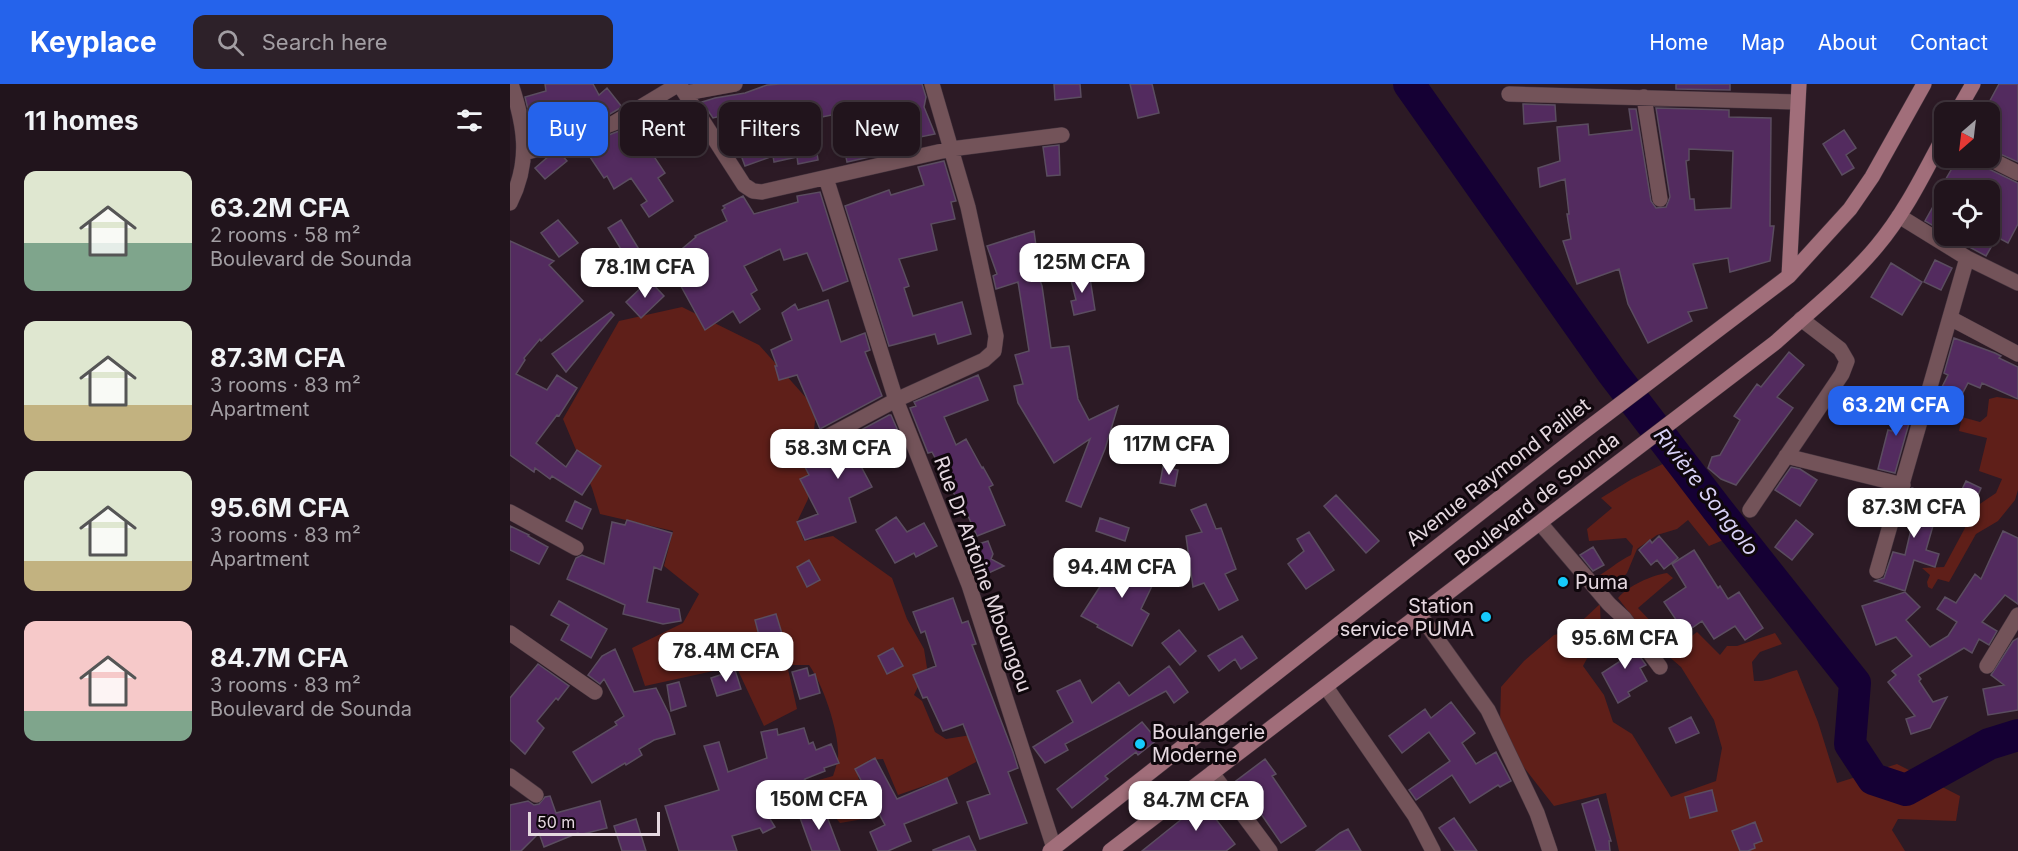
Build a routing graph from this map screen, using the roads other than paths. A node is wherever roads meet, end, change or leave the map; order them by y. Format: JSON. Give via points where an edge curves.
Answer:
{"nodes":[{"id":1,"x":511,"y":84,"type":"edge"},
{"id":2,"x":735,"y":84,"type":"edge"},
{"id":3,"x":932,"y":84,"type":"edge"},
{"id":4,"x":1799,"y":84,"type":"edge"},
{"id":5,"x":1924,"y":84,"type":"edge"},
{"id":6,"x":1973,"y":84,"type":"edge"},
{"id":7,"x":681,"y":87,"type":"edge"},
{"id":8,"x":1509,"y":94,"type":"dead end"},
{"id":9,"x":1644,"y":97,"type":"junction"},
{"id":10,"x":1797,"y":102,"type":"junction"},
{"id":11,"x":1963,"y":102,"type":"edge"},
{"id":12,"x":1062,"y":135,"type":"dead end"},
{"id":13,"x":951,"y":149,"type":"junction"},
{"id":14,"x":524,"y":153,"type":"junction"},
{"id":15,"x":1934,"y":154,"type":"edge"},
{"id":16,"x":2000,"y":164,"type":"edge"},
{"id":17,"x":2018,"y":173,"type":"edge"},
{"id":18,"x":826,"y":178,"type":"junction"},
{"id":19,"x":1660,"y":199,"type":"dead end"},
{"id":20,"x":510,"y":202,"type":"edge"},
{"id":21,"x":1899,"y":216,"type":"junction"},
{"id":22,"x":1967,"y":258,"type":"junction"},
{"id":23,"x":1789,"y":276,"type":"junction"},
{"id":24,"x":2018,"y":283,"type":"edge"},
{"id":25,"x":1950,"y":318,"type":"junction"},
{"id":26,"x":1801,"y":319,"type":"junction"},
{"id":27,"x":2018,"y":354,"type":"edge"},
{"id":28,"x":896,"y":400,"type":"junction"},
{"id":29,"x":802,"y":450,"type":"dead end"},
{"id":30,"x":1786,"y":456,"type":"junction"},
{"id":31,"x":1903,"y":485,"type":"junction"},
{"id":32,"x":1750,"y":510,"type":"dead end"},
{"id":33,"x":510,"y":512,"type":"edge"},
{"id":34,"x":1540,"y":523,"type":"junction"},
{"id":35,"x":576,"y":548,"type":"dead end"},
{"id":36,"x":1877,"y":571,"type":"dead end"},
{"id":37,"x":1420,"y":615,"type":"junction"},
{"id":38,"x":2018,"y":615,"type":"edge"},
{"id":39,"x":510,"y":633,"type":"edge"},
{"id":40,"x":1988,"y":666,"type":"dead end"},
{"id":41,"x":1660,"y":667,"type":"dead end"},
{"id":42,"x":1326,"y":687,"type":"junction"},
{"id":43,"x":595,"y":692,"type":"dead end"},
{"id":44,"x":1212,"y":773,"type":"junction"},
{"id":45,"x":510,"y":776,"type":"edge"},
{"id":46,"x":536,"y":795,"type":"dead end"},
{"id":47,"x":1052,"y":850,"type":"edge"},
{"id":48,"x":1110,"y":851,"type":"edge"},
{"id":49,"x":1270,"y":851,"type":"edge"},
{"id":50,"x":1433,"y":851,"type":"edge"},
{"id":51,"x":1550,"y":851,"type":"edge"}],
"edges":[{"from":1,"to":14,"type":"street","via":[[522,117]]},
{"from":2,"to":7,"type":"street"},
{"from":3,"to":13,"type":"street"},
{"from":4,"to":10,"type":"main road"},
{"from":5,"to":23,"type":"main road","name":"Avenue Raymond Paillet","via":[[1850,209]]},
{"from":6,"to":11,"type":"main road"},
{"from":7,"to":14,"type":"street","via":[[614,123]]},
{"from":7,"to":18,"type":"street","via":[[744,185],[753,191]]},
{"from":8,"to":9,"type":"street"},
{"from":9,"to":10,"type":"street"},
{"from":9,"to":19,"type":"street"},
{"from":10,"to":23,"type":"main road"},
{"from":12,"to":13,"type":"street"},
{"from":13,"to":18,"type":"street"},
{"from":13,"to":28,"type":"street","via":[[996,336],[994,351],[984,360]]},
{"from":14,"to":20,"type":"street"},
{"from":15,"to":21,"type":"main road","name":"Boulevard de Sounda"},
{"from":16,"to":17,"type":"street"},
{"from":18,"to":28,"type":"street","name":"Rue Dr Antoine Mboungou"},
{"from":21,"to":22,"type":"street"},
{"from":21,"to":26,"type":"main road","name":"Boulevard de Sounda","via":[[1856,269]]},
{"from":22,"to":24,"type":"street"},
{"from":22,"to":25,"type":"street"},
{"from":23,"to":47,"type":"main road","name":"Avenue Raymond Paillet","via":[[1612,410]]},
{"from":25,"to":27,"type":"street"},
{"from":25,"to":31,"type":"street"},
{"from":26,"to":30,"type":"street","via":[[1840,349],[1847,361]]},
{"from":26,"to":34,"type":"main road","name":"Boulevard de Sounda"},
{"from":28,"to":29,"type":"street"},
{"from":28,"to":47,"type":"street","name":"Rue Dr Antoine Mboungou","via":[[969,585]]},
{"from":30,"to":31,"type":"street"},
{"from":30,"to":32,"type":"street"},
{"from":31,"to":36,"type":"street"},
{"from":33,"to":35,"type":"street"},
{"from":34,"to":37,"type":"main road","name":"Boulevard de Sounda"},
{"from":34,"to":41,"type":"street","via":[[1624,618]]},
{"from":37,"to":42,"type":"main road","name":"Boulevard de Sounda"},
{"from":37,"to":51,"type":"street","via":[[1488,710],[1537,813]]},
{"from":38,"to":40,"type":"street"},
{"from":39,"to":43,"type":"street"},
{"from":42,"to":44,"type":"main road","name":"Boulevard de Sounda"},
{"from":42,"to":50,"type":"street","via":[[1415,816]]},
{"from":44,"to":48,"type":"main road","name":"Boulevard de Sounda"},
{"from":44,"to":49,"type":"street"},
{"from":45,"to":46,"type":"street"}]}
